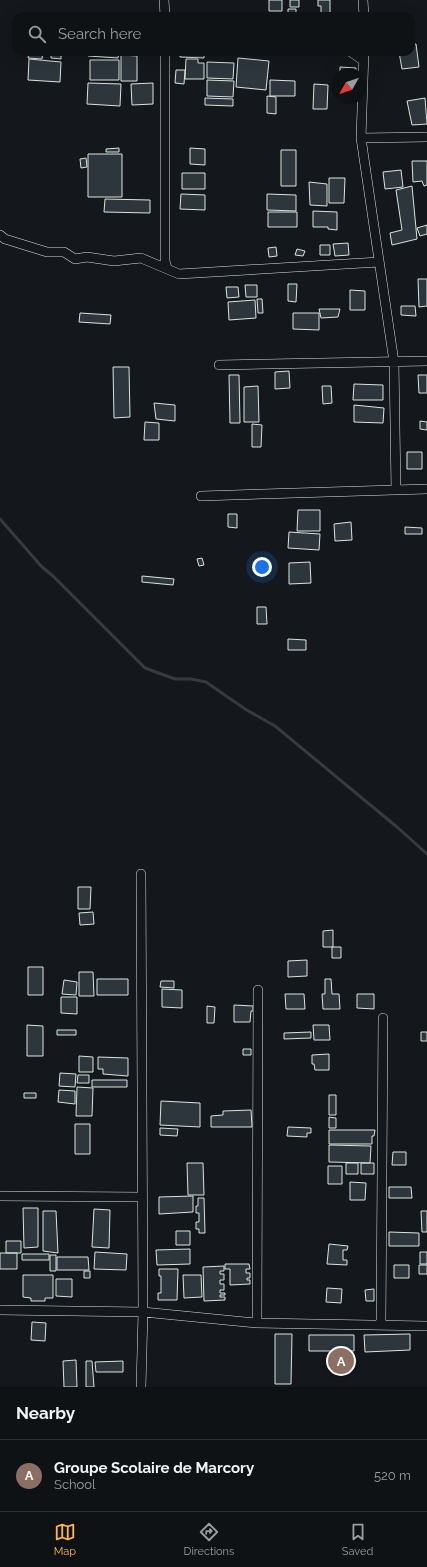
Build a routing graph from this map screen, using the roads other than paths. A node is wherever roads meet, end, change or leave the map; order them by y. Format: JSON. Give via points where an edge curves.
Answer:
{"nodes":[{"id":1,"x":164,"y":0,"type":"edge"},
{"id":2,"x":363,"y":0,"type":"edge"},
{"id":3,"x":165,"y":12,"type":"edge"},
{"id":4,"x":364,"y":12,"type":"edge"},
{"id":5,"x":165,"y":56,"type":"edge"},
{"id":6,"x":364,"y":56,"type":"edge"},
{"id":7,"x":427,"y":137,"type":"edge"},
{"id":8,"x":361,"y":138,"type":"junction"},
{"id":9,"x":0,"y":235,"type":"edge"},
{"id":10,"x":380,"y":262,"type":"junction"},
{"id":11,"x":167,"y":268,"type":"junction"},
{"id":12,"x":427,"y":361,"type":"edge"},
{"id":13,"x":394,"y":362,"type":"junction"},
{"id":14,"x":219,"y":365,"type":"dead end"},
{"id":15,"x":427,"y":489,"type":"edge"},
{"id":16,"x":396,"y":490,"type":"junction"},
{"id":17,"x":201,"y":496,"type":"dead end"},
{"id":18,"x":141,"y":874,"type":"dead end"},
{"id":19,"x":258,"y":990,"type":"dead end"},
{"id":20,"x":383,"y":1018,"type":"dead end"},
{"id":21,"x":0,"y":1196,"type":"edge"},
{"id":22,"x":142,"y":1197,"type":"junction"},
{"id":23,"x":0,"y":1310,"type":"edge"},
{"id":24,"x":143,"y":1312,"type":"junction"},
{"id":25,"x":257,"y":1323,"type":"junction"},
{"id":26,"x":381,"y":1324,"type":"junction"},
{"id":27,"x":427,"y":1326,"type":"edge"},
{"id":28,"x":141,"y":1387,"type":"edge"}],
"edges":[{"from":1,"to":3,"type":"street"},
{"from":2,"to":4,"type":"street"},
{"from":5,"to":11,"type":"street"},
{"from":6,"to":8,"type":"street"},
{"from":7,"to":8,"type":"street"},
{"from":8,"to":10,"type":"street"},
{"from":9,"to":11,"type":"street","via":[[5,239],[48,252],[64,252],[75,259],[87,257],[114,261],[140,258]]},
{"from":10,"to":11,"type":"street","via":[[179,274]]},
{"from":10,"to":13,"type":"street"},
{"from":12,"to":13,"type":"street"},
{"from":13,"to":14,"type":"street"},
{"from":13,"to":16,"type":"street"},
{"from":15,"to":16,"type":"street"},
{"from":16,"to":17,"type":"street"},
{"from":18,"to":22,"type":"street"},
{"from":19,"to":25,"type":"street"},
{"from":20,"to":26,"type":"street"},
{"from":21,"to":22,"type":"street"},
{"from":22,"to":24,"type":"street"},
{"from":23,"to":24,"type":"street"},
{"from":24,"to":25,"type":"street"},
{"from":24,"to":28,"type":"street"},
{"from":25,"to":26,"type":"street"},
{"from":26,"to":27,"type":"street"}]}
